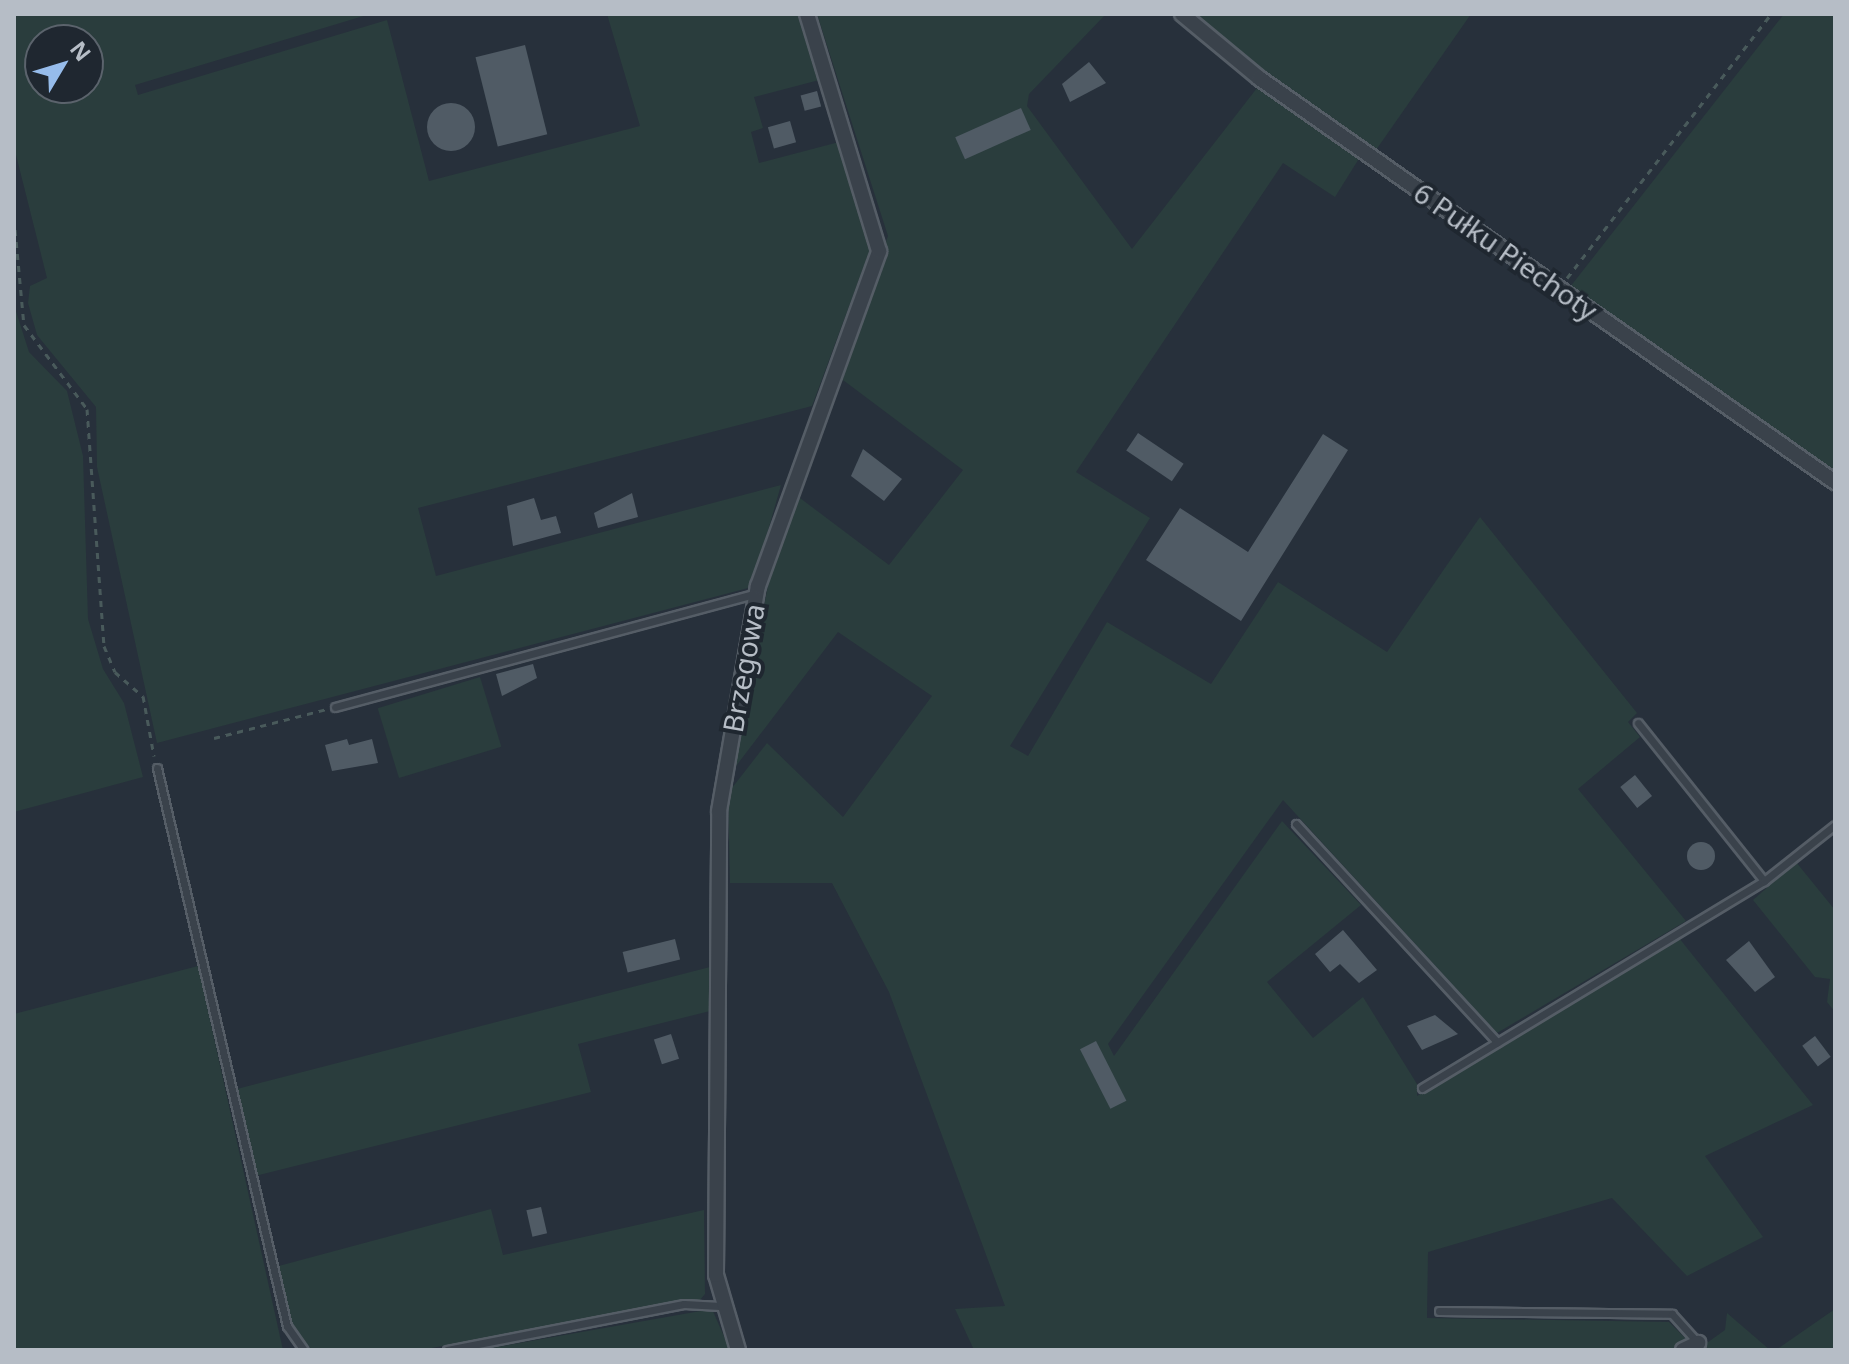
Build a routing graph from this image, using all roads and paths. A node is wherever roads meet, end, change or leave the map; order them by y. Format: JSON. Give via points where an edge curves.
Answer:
{"nodes":[{"id":1,"x":807,"y":14,"type":"edge"},
{"id":2,"x":1182,"y":14,"type":"edge"},
{"id":3,"x":1771,"y":14,"type":"edge"},
{"id":4,"x":14,"y":156,"type":"edge"},
{"id":5,"x":14,"y":195,"type":"edge"},
{"id":6,"x":14,"y":218,"type":"edge"},
{"id":7,"x":1560,"y":288,"type":"junction"},
{"id":8,"x":1835,"y":482,"type":"edge"},
{"id":9,"x":757,"y":593,"type":"junction"},
{"id":10,"x":335,"y":707,"type":"joint"},
{"id":11,"x":1638,"y":723,"type":"dead end"},
{"id":12,"x":214,"y":738,"type":"dead end"},
{"id":13,"x":157,"y":768,"type":"joint"},
{"id":14,"x":1296,"y":824,"type":"dead end"},
{"id":15,"x":1835,"y":825,"type":"edge"},
{"id":16,"x":1764,"y":881,"type":"junction"},
{"id":17,"x":1497,"y":1042,"type":"junction"},
{"id":18,"x":1422,"y":1088,"type":"dead end"},
{"id":19,"x":720,"y":1306,"type":"junction"},
{"id":20,"x":1439,"y":1311,"type":"dead end"},
{"id":21,"x":1698,"y":1343,"type":"joint"},
{"id":22,"x":304,"y":1350,"type":"edge"},
{"id":23,"x":447,"y":1350,"type":"edge"},
{"id":24,"x":738,"y":1350,"type":"edge"},
{"id":25,"x":1683,"y":1350,"type":"edge"}],
"edges":[{"from":1,"to":9,"type":"street","name":"Brzegowa","via":[[879,251]]},
{"from":2,"to":7,"type":"street","name":"6 Pułku Piechoty","via":[[1259,78]]},
{"from":3,"to":7,"type":"path"},
{"from":4,"to":5,"type":"path"},
{"from":6,"to":13,"type":"path","via":[[24,325],[87,409],[101,632],[115,672],[143,696]]},
{"from":7,"to":8,"type":"street","name":"6 Pułku Piechoty"},
{"from":9,"to":10,"type":"lane"},
{"from":9,"to":19,"type":"street","name":"Brzegowa","via":[[719,811]]},
{"from":10,"to":12,"type":"path"},
{"from":11,"to":16,"type":"lane"},
{"from":13,"to":22,"type":"lane","via":[[287,1326]]},
{"from":14,"to":17,"type":"lane"},
{"from":15,"to":16,"type":"lane"},
{"from":16,"to":17,"type":"lane"},
{"from":17,"to":18,"type":"lane"},
{"from":19,"to":23,"type":"lane","via":[[684,1304]]},
{"from":19,"to":24,"type":"street","name":"Brzegowa"},
{"from":20,"to":21,"type":"lane","via":[[1672,1314]]},
{"from":21,"to":25,"type":"street"}]}
